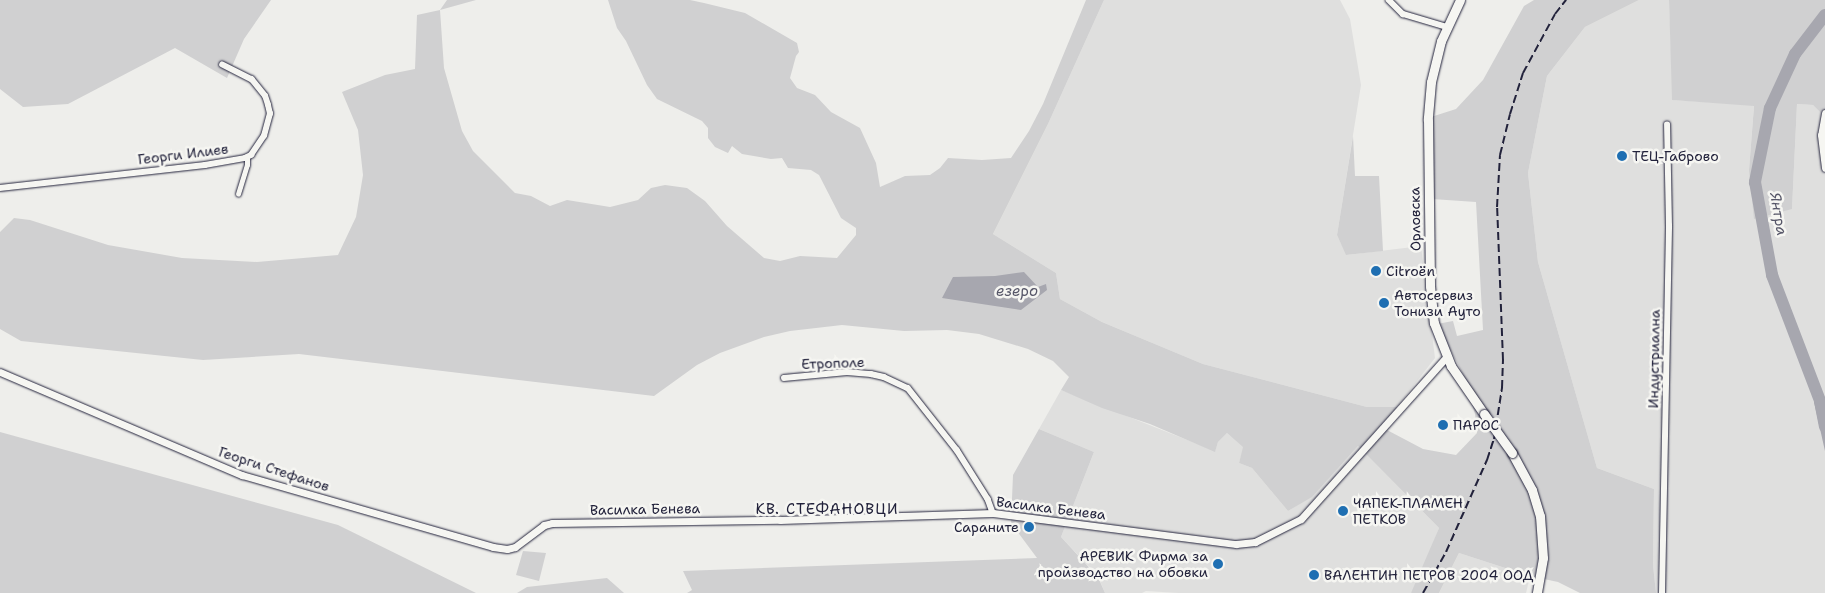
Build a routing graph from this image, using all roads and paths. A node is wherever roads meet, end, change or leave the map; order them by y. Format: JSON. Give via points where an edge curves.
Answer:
{"nodes":[{"id":1,"x":1389,"y":0,"type":"edge"},
{"id":2,"x":1460,"y":0,"type":"edge"},
{"id":3,"x":1446,"y":27,"type":"junction"},
{"id":4,"x":223,"y":65,"type":"dead end"},
{"id":5,"x":1825,"y":114,"type":"edge"},
{"id":6,"x":1667,"y":126,"type":"dead end"},
{"id":7,"x":248,"y":157,"type":"junction"},
{"id":8,"x":1825,"y":168,"type":"edge"},
{"id":9,"x":0,"y":188,"type":"edge"},
{"id":10,"x":238,"y":194,"type":"dead end"},
{"id":11,"x":1447,"y":356,"type":"junction"},
{"id":12,"x":0,"y":372,"type":"edge"},
{"id":13,"x":784,"y":378,"type":"dead end"},
{"id":14,"x":993,"y":513,"type":"junction"},
{"id":15,"x":544,"y":525,"type":"joint"},
{"id":16,"x":1537,"y":593,"type":"edge"},
{"id":17,"x":1662,"y":593,"type":"edge"}],
"edges":[{"from":1,"to":3,"type":"street","via":[[1403,14]]},
{"from":2,"to":3,"type":"main road","name":"Орловска"},
{"from":3,"to":11,"type":"main road","name":"Орловска","via":[[1431,82],[1428,145],[1430,286],[1434,323]]},
{"from":4,"to":7,"type":"street","name":"Георги Илиев","via":[[252,80],[268,105],[270,114],[264,136]]},
{"from":5,"to":8,"type":"street","via":[[1821,135]]},
{"from":6,"to":17,"type":"street","name":"Индустриална"},
{"from":7,"to":9,"type":"street","name":"Георги Илиев","via":[[205,165]]},
{"from":7,"to":10,"type":"street"},
{"from":11,"to":14,"type":"street","name":"Василка Бенева","via":[[1301,519],[1255,542],[1223,544]]},
{"from":11,"to":16,"type":"main road","name":"Орловска","bridge":true,"via":[[1460,380],[1512,453],[1532,490],[1540,516],[1543,558]]},
{"from":12,"to":15,"type":"street","name":"Георги Стефанов","via":[[242,474],[493,547],[515,547]]},
{"from":13,"to":14,"type":"street","name":"Етрополе","via":[[847,372],[871,374],[902,384],[918,398],[964,462],[988,499]]},
{"from":14,"to":15,"type":"street","name":"Василка Бенева"}]}
